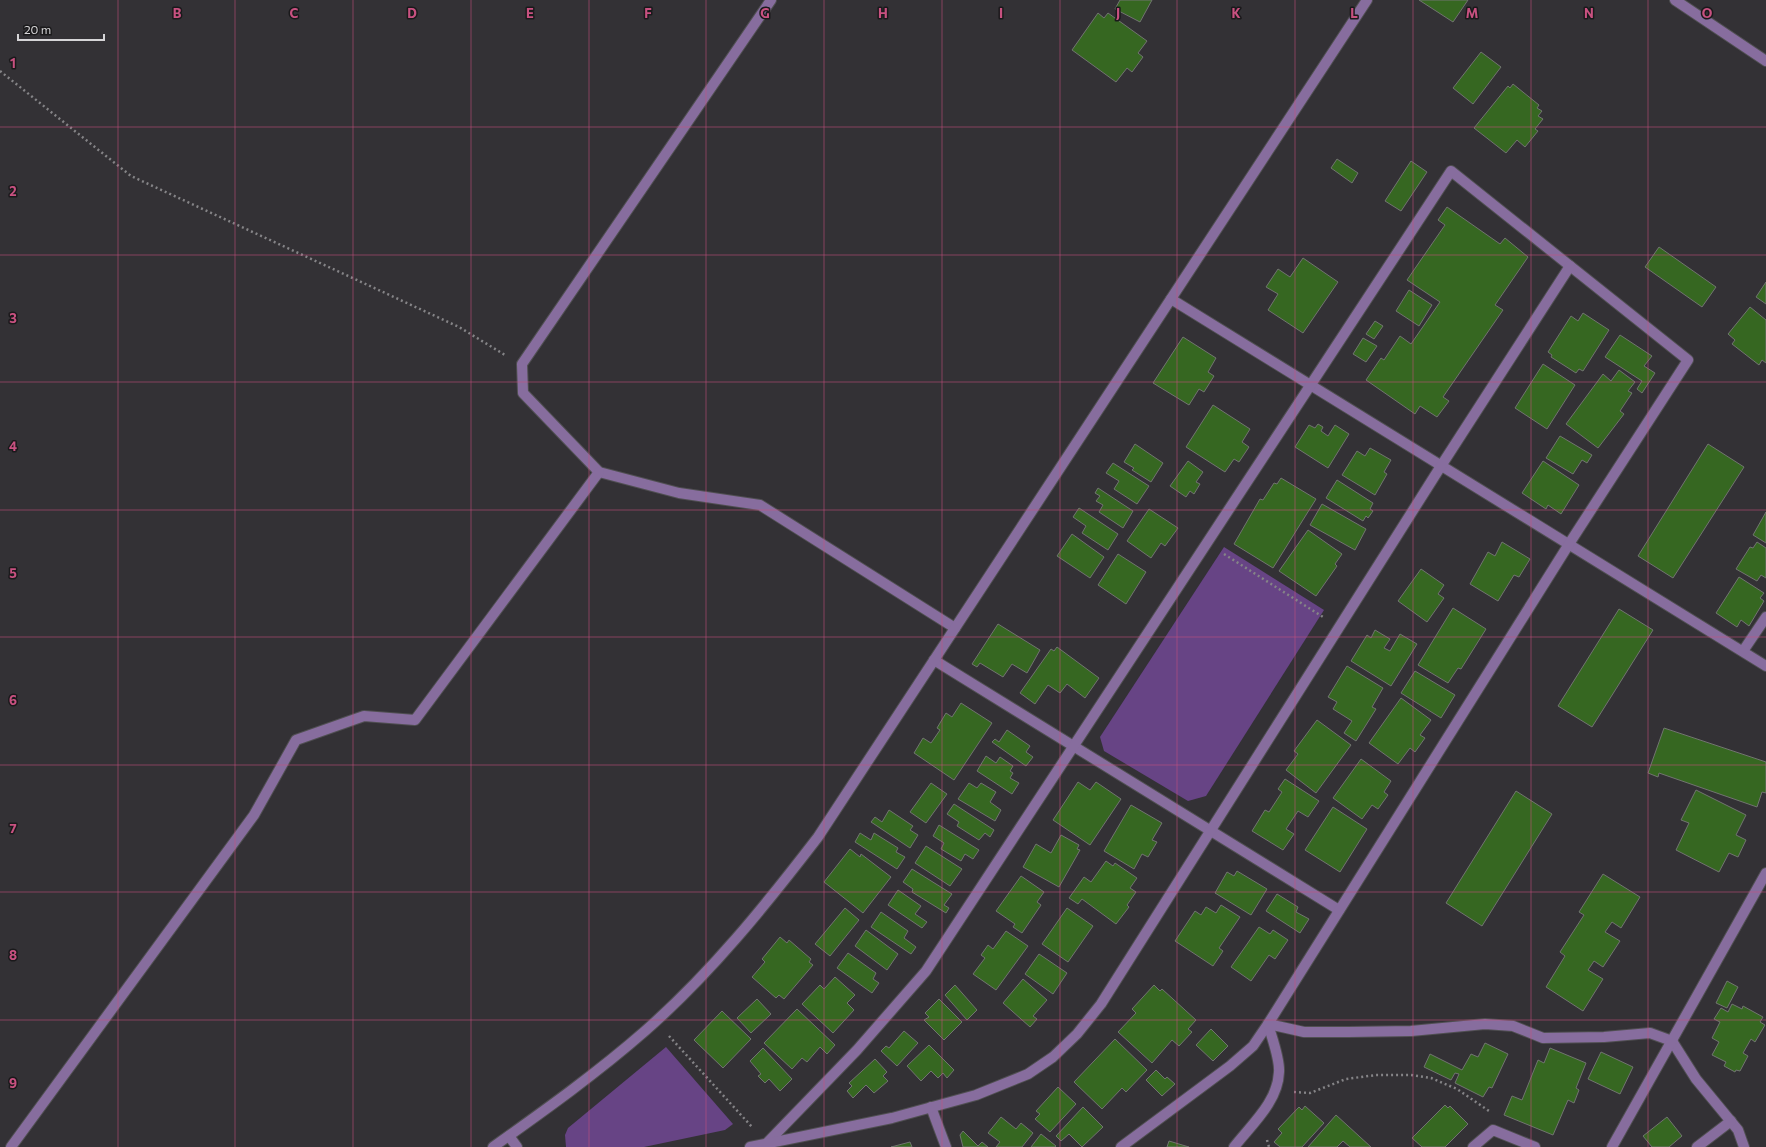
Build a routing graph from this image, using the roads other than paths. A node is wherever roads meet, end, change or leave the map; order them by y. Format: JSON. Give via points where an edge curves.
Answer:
{"nodes":[{"id":1,"x":771,"y":0,"type":"edge"},
{"id":2,"x":1367,"y":0,"type":"edge"},
{"id":3,"x":1675,"y":0,"type":"edge"},
{"id":4,"x":1766,"y":61,"type":"edge"},
{"id":5,"x":1570,"y":266,"type":"junction"},
{"id":6,"x":1171,"y":299,"type":"junction"},
{"id":7,"x":1309,"y":385,"type":"junction"},
{"id":8,"x":1441,"y":466,"type":"junction"},
{"id":9,"x":598,"y":472,"type":"junction"},
{"id":10,"x":1569,"y":544,"type":"junction"},
{"id":11,"x":1766,"y":617,"type":"edge"},
{"id":12,"x":955,"y":628,"type":"junction"},
{"id":13,"x":1743,"y":651,"type":"junction"},
{"id":14,"x":934,"y":660,"type":"junction"},
{"id":15,"x":1766,"y":666,"type":"edge"},
{"id":16,"x":1074,"y":747,"type":"junction"},
{"id":17,"x":1211,"y":831,"type":"junction"},
{"id":18,"x":1766,"y":873,"type":"edge"},
{"id":19,"x":1339,"y":910,"type":"junction"},
{"id":20,"x":1268,"y":1024,"type":"junction"},
{"id":21,"x":1672,"y":1041,"type":"junction"},
{"id":22,"x":931,"y":1107,"type":"junction"},
{"id":23,"x":1731,"y":1122,"type":"junction"},
{"id":24,"x":509,"y":1136,"type":"junction"},
{"id":25,"x":767,"y":1143,"type":"junction"},
{"id":26,"x":11,"y":1147,"type":"edge"},
{"id":27,"x":493,"y":1147,"type":"edge"},
{"id":28,"x":517,"y":1147,"type":"edge"},
{"id":29,"x":750,"y":1147,"type":"edge"},
{"id":30,"x":946,"y":1147,"type":"edge"},
{"id":31,"x":1121,"y":1147,"type":"edge"},
{"id":32,"x":1234,"y":1147,"type":"edge"},
{"id":33,"x":1473,"y":1147,"type":"edge"},
{"id":34,"x":1535,"y":1147,"type":"edge"},
{"id":35,"x":1612,"y":1147,"type":"edge"},
{"id":36,"x":1697,"y":1147,"type":"edge"},
{"id":37,"x":1744,"y":1147,"type":"edge"}],
"edges":[{"from":1,"to":9,"type":"street","via":[[522,364],[523,393]]},
{"from":2,"to":6,"type":"street"},
{"from":3,"to":4,"type":"street"},
{"from":5,"to":7,"type":"street","via":[[1451,171]]},
{"from":5,"to":8,"type":"street"},
{"from":5,"to":10,"type":"street","via":[[1688,360]]},
{"from":6,"to":7,"type":"street"},
{"from":6,"to":12,"type":"street"},
{"from":7,"to":8,"type":"street"},
{"from":7,"to":16,"type":"street"},
{"from":8,"to":10,"type":"street"},
{"from":8,"to":17,"type":"street"},
{"from":9,"to":12,"type":"street","via":[[679,493],[760,505]]},
{"from":9,"to":26,"type":"street","via":[[415,720],[364,716],[296,740],[254,815]]},
{"from":10,"to":13,"type":"street"},
{"from":10,"to":19,"type":"street"},
{"from":11,"to":13,"type":"street"},
{"from":12,"to":14,"type":"street"},
{"from":13,"to":15,"type":"street"},
{"from":14,"to":16,"type":"street"},
{"from":14,"to":24,"type":"street","via":[[818,837],[732,943],[655,1021],[592,1074]]},
{"from":16,"to":17,"type":"street"},
{"from":16,"to":25,"type":"street","via":[[926,971],[857,1050]]},
{"from":17,"to":19,"type":"street"},
{"from":17,"to":22,"type":"street","via":[[1101,1004],[1078,1034],[1053,1057],[1028,1074],[976,1095]]},
{"from":18,"to":21,"type":"street"},
{"from":19,"to":20,"type":"street"},
{"from":20,"to":21,"type":"street","via":[[1304,1032],[1348,1032],[1411,1031],[1486,1024],[1513,1026],[1543,1038],[1650,1033]]},
{"from":20,"to":31,"type":"street","via":[[1253,1046],[1230,1066]]},
{"from":20,"to":32,"type":"street","via":[[1279,1071],[1276,1091]]},
{"from":21,"to":23,"type":"street","via":[[1696,1079]]},
{"from":21,"to":35,"type":"street"},
{"from":22,"to":25,"type":"street","via":[[892,1118]]},
{"from":22,"to":30,"type":"street"},
{"from":23,"to":36,"type":"street"},
{"from":23,"to":37,"type":"street","via":[[1738,1130]]},
{"from":24,"to":27,"type":"street"},
{"from":24,"to":28,"type":"street"},
{"from":25,"to":29,"type":"street"},
{"from":33,"to":34,"type":"street","via":[[1493,1130]]}]}
